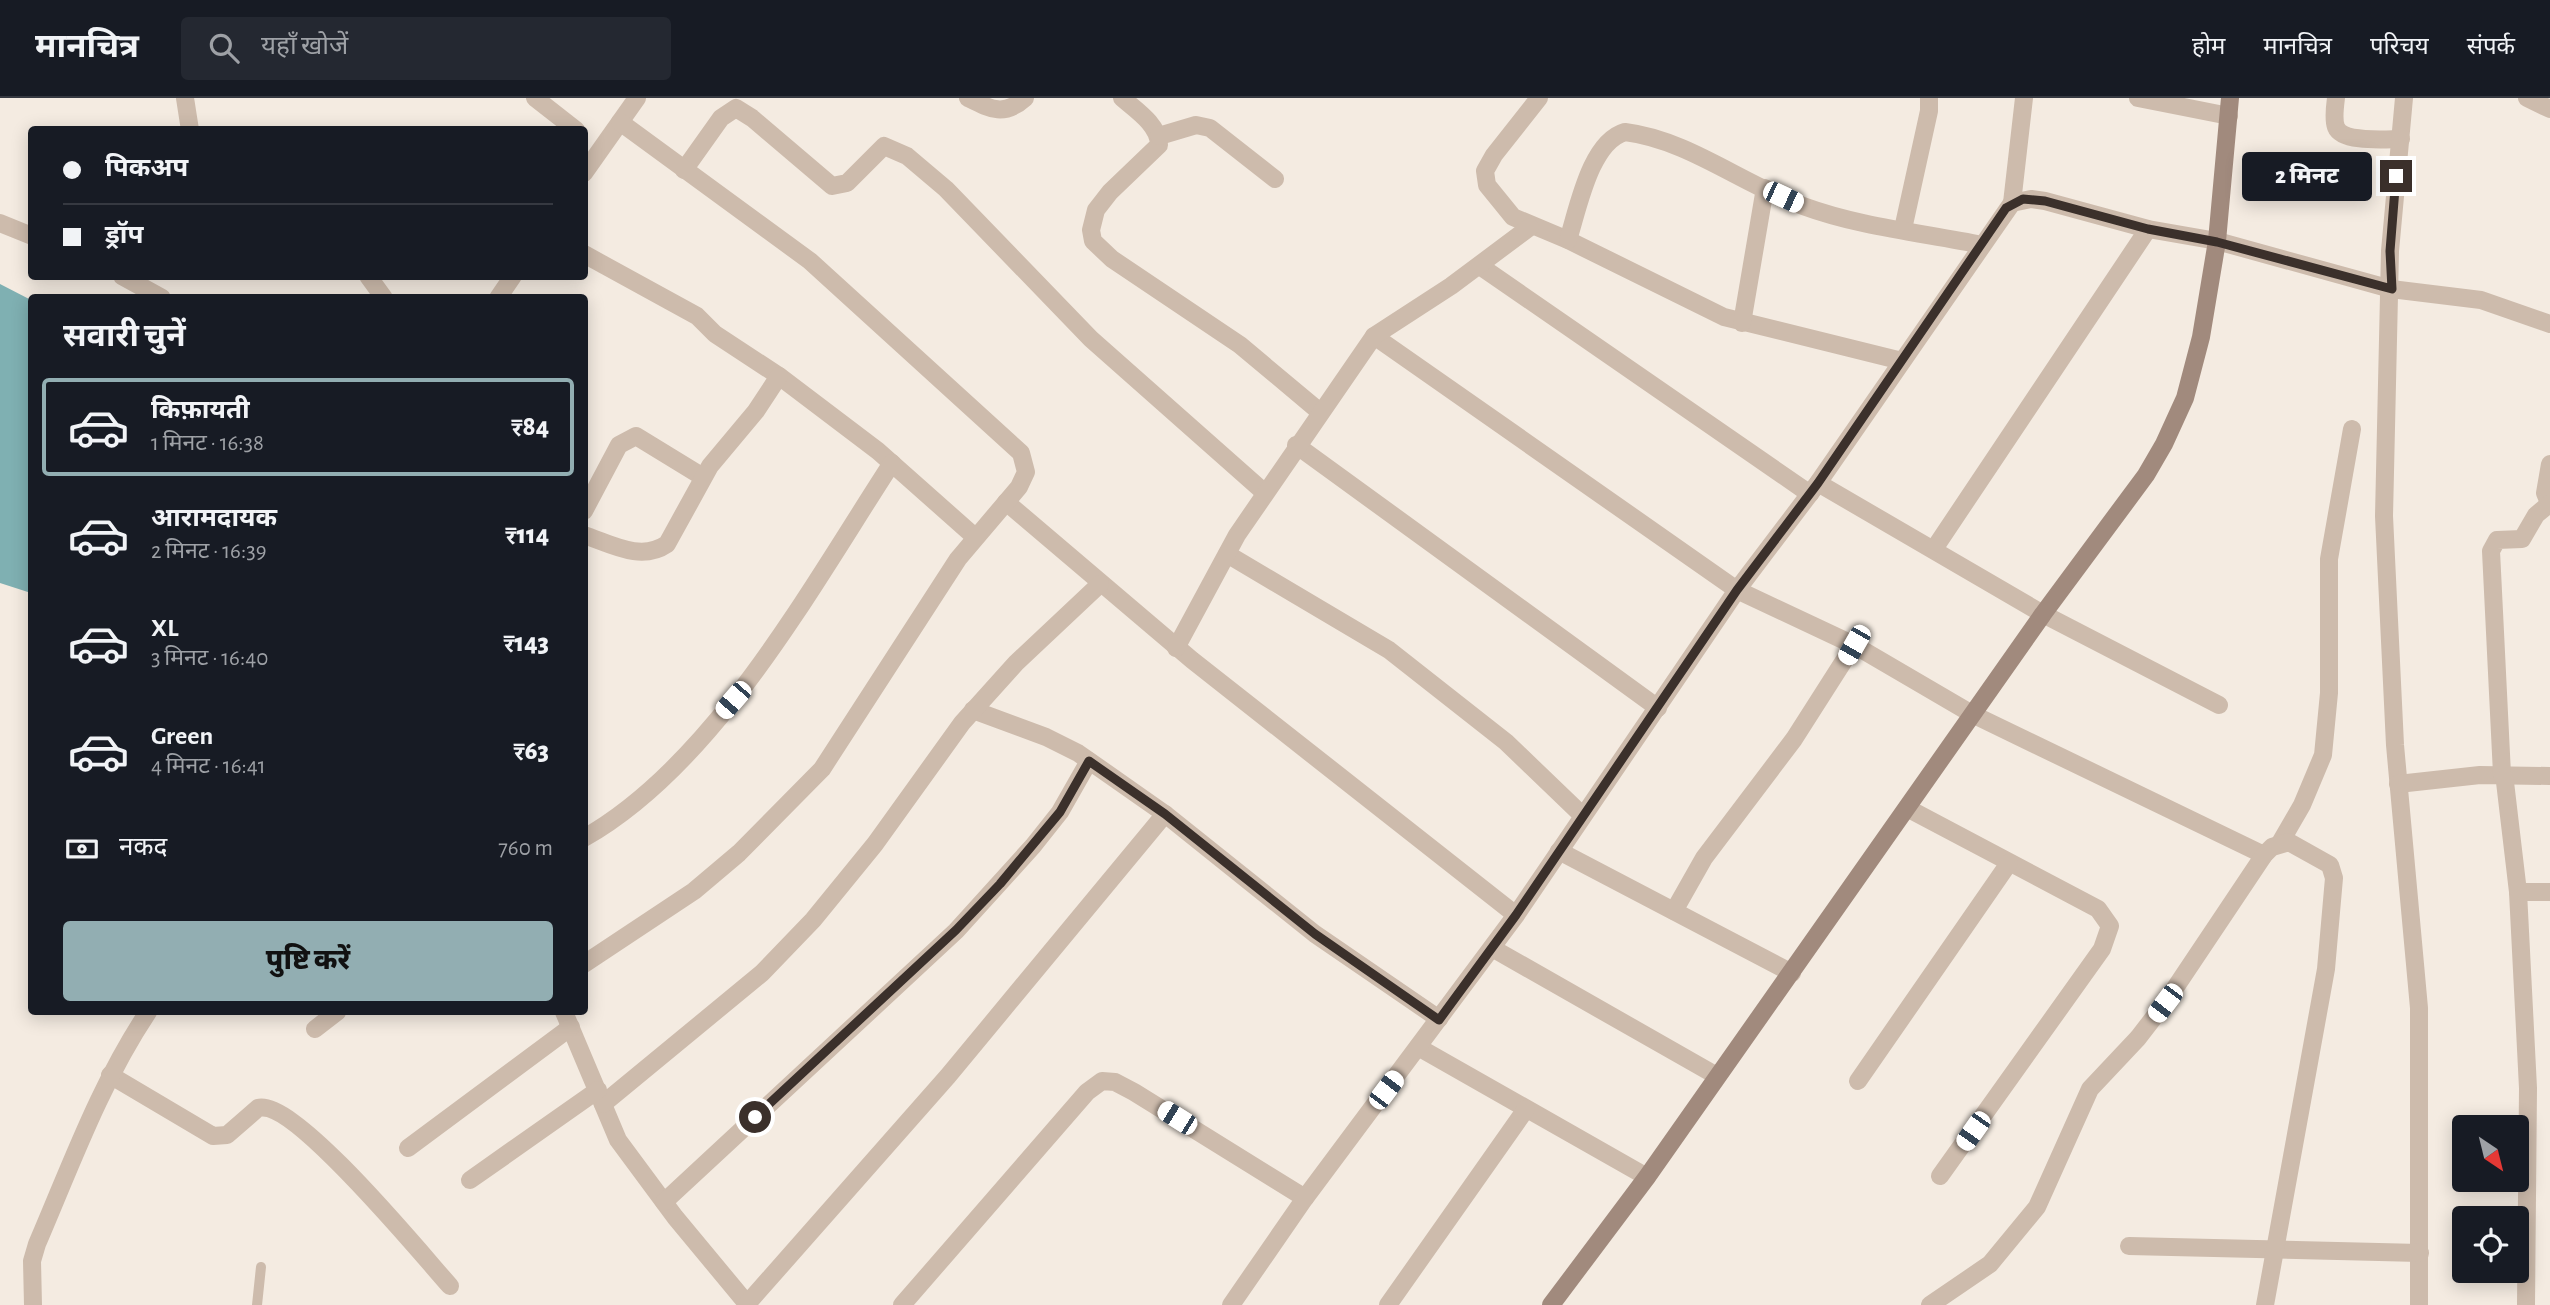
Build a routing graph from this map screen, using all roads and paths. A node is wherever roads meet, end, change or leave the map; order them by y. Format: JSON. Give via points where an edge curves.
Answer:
{"nodes":[{"id":1,"x":186,"y":98,"type":"edge"},
{"id":2,"x":535,"y":98,"type":"edge"},
{"id":3,"x":637,"y":98,"type":"edge"},
{"id":4,"x":968,"y":98,"type":"edge"},
{"id":5,"x":1025,"y":98,"type":"edge"},
{"id":6,"x":1122,"y":98,"type":"edge"},
{"id":7,"x":1539,"y":98,"type":"edge"},
{"id":8,"x":1929,"y":98,"type":"edge"},
{"id":9,"x":2024,"y":98,"type":"edge"},
{"id":10,"x":2138,"y":98,"type":"edge"},
{"id":11,"x":2336,"y":98,"type":"edge"},
{"id":12,"x":2404,"y":98,"type":"edge"},
{"id":13,"x":2527,"y":98,"type":"edge"},
{"id":14,"x":2229,"y":107,"type":"edge"},
{"id":15,"x":2550,"y":109,"type":"edge"},
{"id":16,"x":620,"y":122,"type":"junction"},
{"id":17,"x":190,"y":126,"type":"edge"},
{"id":18,"x":571,"y":126,"type":"edge"},
{"id":19,"x":1159,"y":136,"type":"junction"},
{"id":20,"x":588,"y":139,"type":"edge"},
{"id":21,"x":2401,"y":139,"type":"junction"},
{"id":22,"x":601,"y":149,"type":"junction"},
{"id":23,"x":588,"y":167,"type":"edge"},
{"id":24,"x":684,"y":170,"type":"junction"},
{"id":25,"x":1275,"y":178,"type":"dead end"},
{"id":26,"x":1765,"y":188,"type":"junction"},
{"id":27,"x":2012,"y":203,"type":"junction"},
{"id":28,"x":0,"y":223,"type":"edge"},
{"id":29,"x":1530,"y":227,"type":"junction"},
{"id":30,"x":1903,"y":229,"type":"junction"},
{"id":31,"x":2148,"y":229,"type":"junction"},
{"id":32,"x":28,"y":234,"type":"edge"},
{"id":33,"x":1568,"y":240,"type":"junction"},
{"id":34,"x":2217,"y":242,"type":"junction"},
{"id":35,"x":1982,"y":245,"type":"junction"},
{"id":36,"x":588,"y":256,"type":"edge"},
{"id":37,"x":1480,"y":266,"type":"junction"},
{"id":38,"x":133,"y":280,"type":"edge"},
{"id":39,"x":159,"y":289,"type":"edge"},
{"id":40,"x":2392,"y":289,"type":"junction"},
{"id":41,"x":1742,"y":323,"type":"junction"},
{"id":42,"x":2550,"y":324,"type":"edge"},
{"id":43,"x":1374,"y":336,"type":"junction"},
{"id":44,"x":1902,"y":361,"type":"junction"},
{"id":45,"x":779,"y":376,"type":"junction"},
{"id":46,"x":1320,"y":412,"type":"junction"},
{"id":47,"x":2352,"y":429,"type":"dead end"},
{"id":48,"x":1296,"y":445,"type":"junction"},
{"id":49,"x":892,"y":463,"type":"junction"},
{"id":50,"x":2550,"y":464,"type":"edge"},
{"id":51,"x":703,"y":477,"type":"junction"},
{"id":52,"x":1814,"y":489,"type":"junction"},
{"id":53,"x":1265,"y":493,"type":"junction"},
{"id":54,"x":1006,"y":502,"type":"junction"},
{"id":55,"x":588,"y":503,"type":"edge"},
{"id":56,"x":2549,"y":505,"type":"edge"},
{"id":57,"x":588,"y":537,"type":"edge"},
{"id":58,"x":975,"y":537,"type":"junction"},
{"id":59,"x":1934,"y":550,"type":"junction"},
{"id":60,"x":1227,"y":554,"type":"junction"},
{"id":61,"x":1100,"y":584,"type":"junction"},
{"id":62,"x":1737,"y":590,"type":"junction"},
{"id":63,"x":2043,"y":614,"type":"junction"},
{"id":64,"x":1854,"y":645,"type":"junction"},
{"id":65,"x":1176,"y":648,"type":"junction"},
{"id":66,"x":2219,"y":705,"type":"dead end"},
{"id":67,"x":1658,"y":708,"type":"junction"},
{"id":68,"x":973,"y":710,"type":"junction"},
{"id":69,"x":1972,"y":715,"type":"junction"},
{"id":70,"x":1089,"y":761,"type":"junction"},
{"id":71,"x":2502,"y":774,"type":"junction"},
{"id":72,"x":2550,"y":776,"type":"edge"},
{"id":73,"x":2398,"y":784,"type":"junction"},
{"id":74,"x":1907,"y":808,"type":"junction"},
{"id":75,"x":1165,"y":814,"type":"junction"},
{"id":76,"x":1582,"y":815,"type":"junction"},
{"id":77,"x":588,"y":835,"type":"edge"},
{"id":78,"x":2280,"y":843,"type":"junction"},
{"id":79,"x":1559,"y":851,"type":"junction"},
{"id":80,"x":2264,"y":855,"type":"junction"},
{"id":81,"x":2009,"y":863,"type":"junction"},
{"id":82,"x":2518,"y":892,"type":"junction"},
{"id":83,"x":2550,"y":892,"type":"edge"},
{"id":84,"x":1674,"y":911,"type":"junction"},
{"id":85,"x":1516,"y":915,"type":"junction"},
{"id":86,"x":1492,"y":948,"type":"junction"},
{"id":87,"x":588,"y":961,"type":"edge"},
{"id":88,"x":1792,"y":973,"type":"junction"},
{"id":89,"x":146,"y":1015,"type":"edge"},
{"id":90,"x":334,"y":1015,"type":"edge"},
{"id":91,"x":568,"y":1019,"type":"edge"},
{"id":92,"x":1439,"y":1020,"type":"junction"},
{"id":93,"x":315,"y":1029,"type":"dead end"},
{"id":94,"x":1418,"y":1046,"type":"junction"},
{"id":95,"x":110,"y":1075,"type":"junction"},
{"id":96,"x":1717,"y":1076,"type":"junction"},
{"id":97,"x":1857,"y":1081,"type":"dead end"},
{"id":98,"x":601,"y":1097,"type":"junction"},
{"id":99,"x":1526,"y":1109,"type":"junction"},
{"id":100,"x":408,"y":1148,"type":"dead end"},
{"id":101,"x":1941,"y":1176,"type":"dead end"},
{"id":102,"x":1647,"y":1177,"type":"junction"},
{"id":103,"x":470,"y":1180,"type":"dead end"},
{"id":104,"x":1306,"y":1198,"type":"junction"},
{"id":105,"x":664,"y":1202,"type":"junction"},
{"id":106,"x":2129,"y":1246,"type":"dead end"},
{"id":107,"x":2274,"y":1250,"type":"junction"},
{"id":108,"x":2420,"y":1253,"type":"junction"},
{"id":109,"x":261,"y":1267,"type":"dead end"},
{"id":110,"x":450,"y":1286,"type":"dead end"},
{"id":111,"x":33,"y":1305,"type":"edge"},
{"id":112,"x":257,"y":1305,"type":"edge"},
{"id":113,"x":747,"y":1305,"type":"edge"},
{"id":114,"x":902,"y":1305,"type":"edge"},
{"id":115,"x":1231,"y":1305,"type":"edge"},
{"id":116,"x":1388,"y":1305,"type":"edge"},
{"id":117,"x":1551,"y":1305,"type":"edge"},
{"id":118,"x":1930,"y":1305,"type":"edge"},
{"id":119,"x":2265,"y":1305,"type":"edge"},
{"id":120,"x":2419,"y":1305,"type":"edge"},
{"id":121,"x":2526,"y":1305,"type":"edge"}],
"edges":[{"from":1,"to":17,"type":"street"},
{"from":2,"to":18,"type":"street"},
{"from":3,"to":16,"type":"street"},
{"from":4,"to":5,"type":"street","via":[[1000,111]]},
{"from":6,"to":19,"type":"street"},
{"from":7,"to":29,"type":"street","via":[[1486,171],[1487,185],[1502,207]]},
{"from":8,"to":30,"type":"street"},
{"from":9,"to":27,"type":"street"},
{"from":10,"to":14,"type":"street"},
{"from":11,"to":21,"type":"street","via":[[2335,126],[2342,134]]},
{"from":12,"to":21,"type":"street"},
{"from":13,"to":15,"type":"street"},
{"from":14,"to":34,"type":"street"},
{"from":16,"to":22,"type":"street"},
{"from":16,"to":24,"type":"street"},
{"from":19,"to":25,"type":"street","via":[[1196,125],[1210,128]]},
{"from":19,"to":46,"type":"street","via":[[1156,150],[1096,211],[1093,241],[1240,345]]},
{"from":20,"to":22,"type":"street"},
{"from":21,"to":40,"type":"street","via":[[2390,251]]},
{"from":22,"to":23,"type":"street"},
{"from":24,"to":53,"type":"street","via":[[721,118],[736,108],[832,186],[847,183],[884,146],[896,150],[946,189],[1119,365]]},
{"from":24,"to":54,"type":"street","via":[[810,261],[1021,453],[1026,472]]},
{"from":26,"to":30,"type":"street","via":[[1802,206]]},
{"from":26,"to":33,"type":"street","via":[[1655,139],[1625,132],[1605,142],[1600,151]]},
{"from":26,"to":41,"type":"street"},
{"from":27,"to":31,"type":"street","via":[[2045,201]]},
{"from":27,"to":35,"type":"street"},
{"from":28,"to":32,"type":"street"},
{"from":29,"to":33,"type":"street"},
{"from":29,"to":37,"type":"street"},
{"from":30,"to":35,"type":"street"},
{"from":31,"to":34,"type":"street"},
{"from":31,"to":59,"type":"street"},
{"from":33,"to":41,"type":"street","via":[[1690,303]]},
{"from":34,"to":40,"type":"street"},
{"from":34,"to":63,"type":"street","via":[[2185,398],[2164,444]]},
{"from":35,"to":44,"type":"street"},
{"from":36,"to":45,"type":"street","via":[[674,300],[726,342]]},
{"from":37,"to":43,"type":"street"},
{"from":37,"to":52,"type":"street"},
{"from":38,"to":39,"type":"street"},
{"from":40,"to":42,"type":"street","via":[[2481,300]]},
{"from":40,"to":73,"type":"street","via":[[2385,516]]},
{"from":41,"to":44,"type":"street"},
{"from":43,"to":46,"type":"street"},
{"from":43,"to":62,"type":"street"},
{"from":44,"to":52,"type":"street"},
{"from":45,"to":49,"type":"street"},
{"from":45,"to":51,"type":"street"},
{"from":46,"to":48,"type":"street"},
{"from":47,"to":78,"type":"street","via":[[2329,559],[2329,693],[2323,755]]},
{"from":48,"to":53,"type":"street"},
{"from":48,"to":67,"type":"street"},
{"from":49,"to":58,"type":"street"},
{"from":49,"to":77,"type":"street","via":[[733,700],[651,790]]},
{"from":50,"to":56,"type":"street","via":[[2545,493]]},
{"from":51,"to":55,"type":"street","via":[[636,436],[619,445]]},
{"from":51,"to":57,"type":"street","via":[[667,544],[658,550],[626,551]]},
{"from":52,"to":59,"type":"street"},
{"from":52,"to":62,"type":"street"},
{"from":53,"to":60,"type":"street"},
{"from":54,"to":58,"type":"street"},
{"from":54,"to":61,"type":"street"},
{"from":56,"to":71,"type":"street","via":[[2536,515],[2522,539],[2502,539],[2492,547]]},
{"from":58,"to":87,"type":"street","via":[[822,769],[739,853],[694,891]]},
{"from":59,"to":63,"type":"street"},
{"from":60,"to":65,"type":"street"},
{"from":60,"to":76,"type":"street","via":[[1389,650],[1506,742]]},
{"from":61,"to":65,"type":"street"},
{"from":61,"to":68,"type":"street"},
{"from":62,"to":64,"type":"street"},
{"from":62,"to":67,"type":"street"},
{"from":63,"to":66,"type":"street"},
{"from":63,"to":69,"type":"street"},
{"from":64,"to":69,"type":"street"},
{"from":64,"to":84,"type":"street","via":[[1794,739],[1704,858]]},
{"from":65,"to":85,"type":"street"},
{"from":67,"to":76,"type":"street"},
{"from":68,"to":70,"type":"street","via":[[1046,737]]},
{"from":68,"to":98,"type":"street","via":[[813,920],[762,973]]},
{"from":69,"to":74,"type":"street"},
{"from":69,"to":80,"type":"street"},
{"from":70,"to":75,"type":"street"},
{"from":70,"to":105,"type":"street","via":[[1060,812],[983,903]]},
{"from":71,"to":72,"type":"street"},
{"from":71,"to":73,"type":"street"},
{"from":71,"to":82,"type":"street"},
{"from":73,"to":108,"type":"street","via":[[2419,1008]]},
{"from":74,"to":81,"type":"street"},
{"from":74,"to":88,"type":"street"},
{"from":75,"to":92,"type":"street","via":[[1315,934]]},
{"from":75,"to":113,"type":"street","via":[[948,1076]]},
{"from":76,"to":79,"type":"street"},
{"from":78,"to":80,"type":"street"},
{"from":78,"to":107,"type":"street","via":[[2301,846],[2323,860],[2334,871],[2334,878],[2326,970]]},
{"from":79,"to":84,"type":"street"},
{"from":79,"to":85,"type":"street"},
{"from":80,"to":118,"type":"street","via":[[2165,1003],[2090,1089],[2037,1207],[1990,1264]]},
{"from":81,"to":97,"type":"street"},
{"from":81,"to":101,"type":"street","via":[[2098,909],[2110,926],[2109,938]]},
{"from":82,"to":83,"type":"street"},
{"from":82,"to":121,"type":"street","via":[[2528,1088]]},
{"from":84,"to":88,"type":"street"},
{"from":85,"to":86,"type":"street"},
{"from":86,"to":92,"type":"street"},
{"from":86,"to":96,"type":"street"},
{"from":88,"to":96,"type":"street"},
{"from":89,"to":95,"type":"street"},
{"from":90,"to":93,"type":"street"},
{"from":91,"to":98,"type":"street"},
{"from":91,"to":100,"type":"street"},
{"from":92,"to":94,"type":"street"},
{"from":94,"to":99,"type":"street"},
{"from":94,"to":104,"type":"street"},
{"from":95,"to":110,"type":"street","via":[[213,1136],[227,1135],[258,1108],[274,1109],[335,1159]]},
{"from":95,"to":111,"type":"street","via":[[37,1244],[32,1261]]},
{"from":96,"to":102,"type":"street"},
{"from":98,"to":103,"type":"street"},
{"from":98,"to":105,"type":"street","via":[[618,1140]]},
{"from":99,"to":102,"type":"street"},
{"from":99,"to":116,"type":"street"},
{"from":102,"to":117,"type":"street"},
{"from":104,"to":114,"type":"street","via":[[1135,1092],[1102,1081],[1087,1092]]},
{"from":104,"to":115,"type":"street"},
{"from":105,"to":113,"type":"street"},
{"from":106,"to":107,"type":"street"},
{"from":107,"to":108,"type":"street"},
{"from":107,"to":119,"type":"street"},
{"from":108,"to":120,"type":"street"},
{"from":109,"to":112,"type":"lane"}]}
